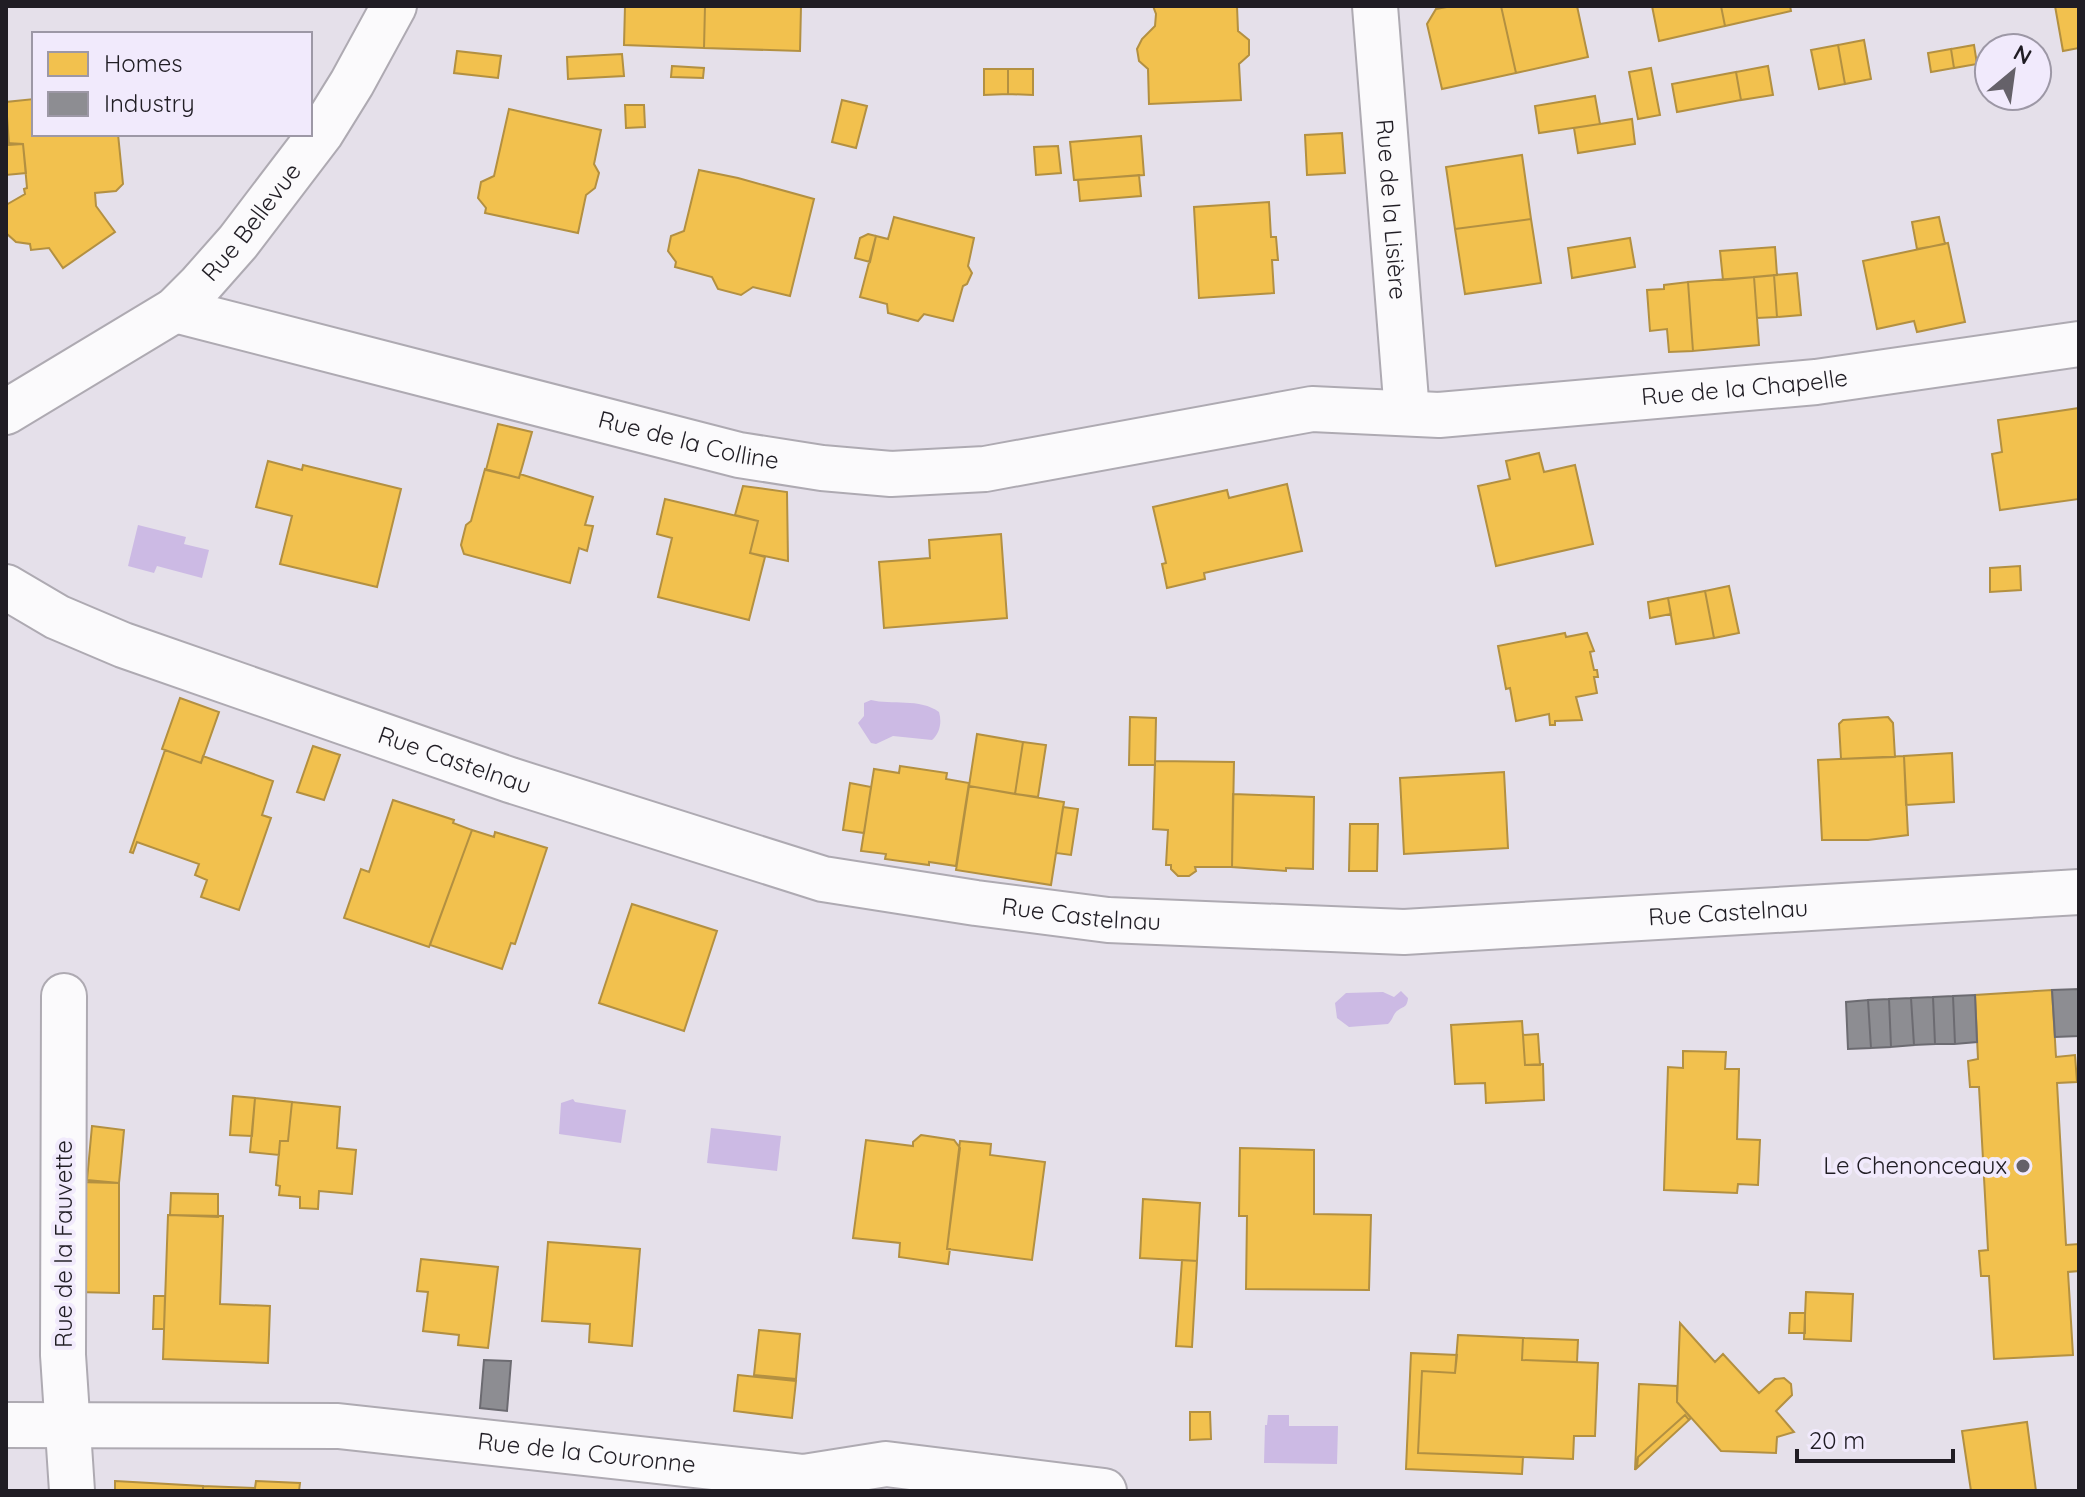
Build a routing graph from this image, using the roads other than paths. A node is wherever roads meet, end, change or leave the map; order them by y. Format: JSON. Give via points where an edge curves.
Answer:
{"nodes":[{"id":1,"x":394,"y":6,"type":"edge"},
{"id":2,"x":1375,"y":6,"type":"edge"},
{"id":3,"x":175,"y":310,"type":"junction"},
{"id":4,"x":2079,"y":344,"type":"edge"},
{"id":5,"x":6,"y":412,"type":"edge"},
{"id":6,"x":1407,"y":413,"type":"junction"},
{"id":7,"x":6,"y":587,"type":"edge"},
{"id":8,"x":2079,"y":892,"type":"edge"},
{"id":9,"x":64,"y":996,"type":"dead end"},
{"id":10,"x":66,"y":1423,"type":"junction"},
{"id":11,"x":6,"y":1425,"type":"edge"},
{"id":12,"x":72,"y":1491,"type":"edge"},
{"id":13,"x":1104,"y":1491,"type":"edge"}],
"edges":[{"from":1,"to":3,"type":"street","name":"Rue Bellevue","via":[[321,133],[238,242]]},
{"from":2,"to":6,"type":"street","name":"Rue de la Lisière"},
{"from":3,"to":5,"type":"street"},
{"from":3,"to":6,"type":"street","name":"Rue de la Colline","via":[[739,455],[891,474],[985,469],[1312,409]]},
{"from":4,"to":6,"type":"street","name":"Rue de la Chapelle","via":[[1816,382],[1439,415]]},
{"from":7,"to":8,"type":"street","name":"Rue Castelnau","via":[[57,617],[123,645],[510,780],[823,879],[976,903],[1108,920],[1404,932]]},
{"from":9,"to":10,"type":"street","name":"Rue de la Fauvette"},
{"from":10,"to":11,"type":"street","name":"Rue de la Couronne"},
{"from":10,"to":12,"type":"street","name":"Rue de la Fauvette"},
{"from":10,"to":13,"type":"street","name":"Rue de la Couronne","via":[[338,1426],[804,1477],[886,1464]]}]}
